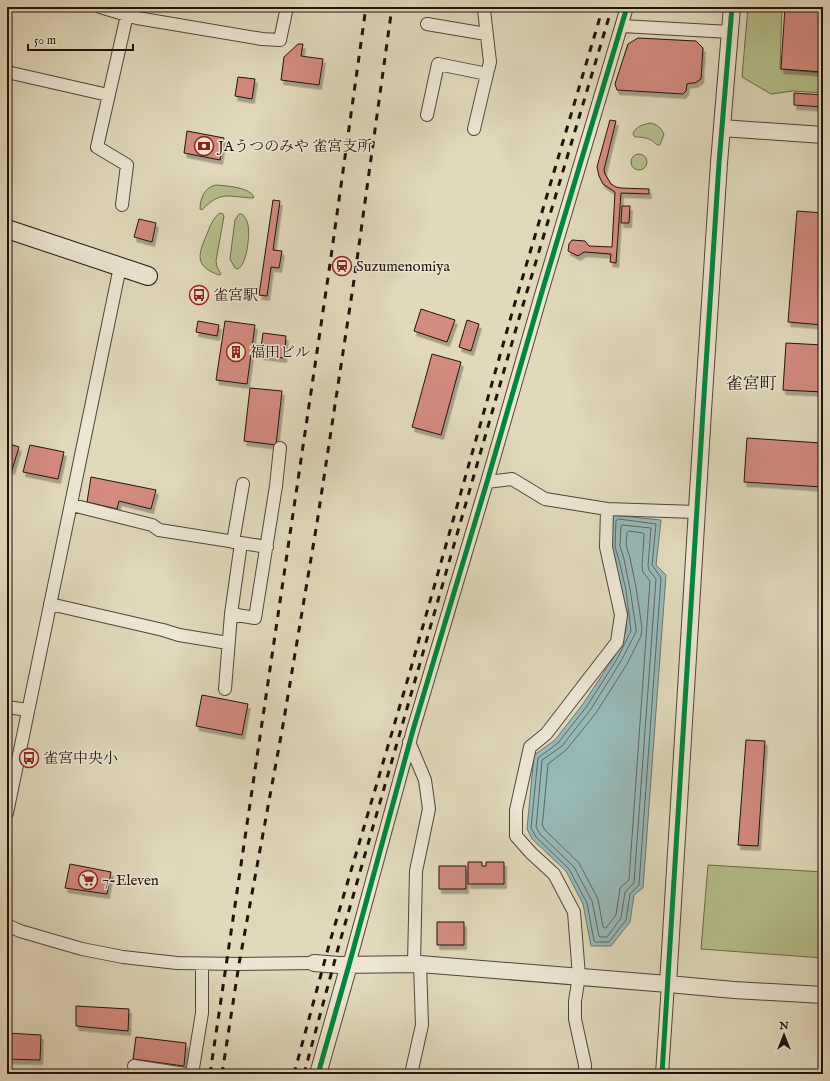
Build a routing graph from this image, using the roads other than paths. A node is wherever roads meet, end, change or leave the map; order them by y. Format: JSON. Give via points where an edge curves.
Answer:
{"nodes":[{"id":1,"x":100,"y":7,"type":"edge"},
{"id":2,"x":287,"y":7,"type":"edge"},
{"id":3,"x":484,"y":7,"type":"edge"},
{"id":4,"x":627,"y":7,"type":"edge"},
{"id":5,"x":732,"y":7,"type":"edge"},
{"id":6,"x":127,"y":15,"type":"junction"},
{"id":7,"x":428,"y":24,"type":"dead end"},
{"id":8,"x":622,"y":26,"type":"junction"},
{"id":9,"x":730,"y":32,"type":"junction"},
{"id":10,"x":486,"y":34,"type":"junction"},
{"id":11,"x":7,"y":72,"type":"edge"},
{"id":12,"x":487,"y":74,"type":"junction"},
{"id":13,"x":108,"y":95,"type":"junction"},
{"id":14,"x":428,"y":115,"type":"dead end"},
{"id":15,"x":722,"y":128,"type":"junction"},
{"id":16,"x":474,"y":129,"type":"dead end"},
{"id":17,"x":823,"y":136,"type":"edge"},
{"id":18,"x":122,"y":205,"type":"dead end"},
{"id":19,"x":7,"y":229,"type":"edge"},
{"id":20,"x":120,"y":267,"type":"junction"},
{"id":21,"x":148,"y":276,"type":"dead end"},
{"id":22,"x":280,"y":448,"type":"dead end"},
{"id":23,"x":487,"y":482,"type":"junction"},
{"id":24,"x":243,"y":484,"type":"dead end"},
{"id":25,"x":72,"y":505,"type":"junction"},
{"id":26,"x":607,"y":509,"type":"junction"},
{"id":27,"x":696,"y":512,"type":"junction"},
{"id":28,"x":237,"y":543,"type":"junction"},
{"id":29,"x":267,"y":547,"type":"junction"},
{"id":30,"x":50,"y":604,"type":"junction"},
{"id":31,"x":231,"y":614,"type":"junction"},
{"id":32,"x":228,"y":643,"type":"junction"},
{"id":33,"x":225,"y":689,"type":"dead end"},
{"id":34,"x":7,"y":707,"type":"edge"},
{"id":35,"x":28,"y":710,"type":"junction"},
{"id":36,"x":409,"y":742,"type":"junction"},
{"id":37,"x":7,"y":813,"type":"edge"},
{"id":38,"x":7,"y":925,"type":"edge"},
{"id":39,"x":314,"y":963,"type":"joint"},
{"id":40,"x":202,"y":964,"type":"junction"},
{"id":41,"x":417,"y":964,"type":"junction"},
{"id":42,"x":349,"y":965,"type":"junction"},
{"id":43,"x":579,"y":976,"type":"junction"},
{"id":44,"x":668,"y":984,"type":"junction"},
{"id":45,"x":823,"y":995,"type":"edge"},
{"id":46,"x":134,"y":1066,"type":"dead end"},
{"id":47,"x":185,"y":1074,"type":"edge"},
{"id":48,"x":192,"y":1074,"type":"edge"},
{"id":49,"x":318,"y":1074,"type":"edge"},
{"id":50,"x":411,"y":1074,"type":"edge"},
{"id":51,"x":585,"y":1074,"type":"edge"},
{"id":52,"x":662,"y":1074,"type":"edge"}],
"edges":[{"from":1,"to":6,"type":"street"},
{"from":2,"to":6,"type":"street","via":[[280,40]]},
{"from":3,"to":10,"type":"street"},
{"from":4,"to":8,"type":"street"},
{"from":5,"to":9,"type":"street"},
{"from":6,"to":13,"type":"street"},
{"from":7,"to":10,"type":"street"},
{"from":8,"to":9,"type":"street"},
{"from":8,"to":23,"type":"street"},
{"from":9,"to":15,"type":"street"},
{"from":10,"to":12,"type":"street","via":[[490,62]]},
{"from":11,"to":13,"type":"street"},
{"from":12,"to":14,"type":"street","via":[[438,64]]},
{"from":12,"to":16,"type":"street"},
{"from":13,"to":18,"type":"street","via":[[96,146],[127,165]]},
{"from":15,"to":17,"type":"street"},
{"from":15,"to":27,"type":"street"},
{"from":19,"to":20,"type":"main road"},
{"from":20,"to":21,"type":"main road"},
{"from":20,"to":25,"type":"street"},
{"from":22,"to":29,"type":"street"},
{"from":23,"to":26,"type":"street","via":[[512,479],[545,499]]},
{"from":23,"to":36,"type":"street"},
{"from":24,"to":28,"type":"street"},
{"from":25,"to":28,"type":"street","via":[[159,530]]},
{"from":25,"to":30,"type":"street"},
{"from":26,"to":27,"type":"street"},
{"from":26,"to":43,"type":"street","via":[[606,547],[621,615],[617,642],[546,734],[530,747],[516,810],[516,836],[554,874],[574,912]]},
{"from":27,"to":44,"type":"street"},
{"from":28,"to":29,"type":"street"},
{"from":28,"to":31,"type":"street"},
{"from":29,"to":31,"type":"street","via":[[255,618]]},
{"from":30,"to":32,"type":"street","via":[[179,635]]},
{"from":30,"to":35,"type":"street"},
{"from":31,"to":32,"type":"street"},
{"from":32,"to":33,"type":"street"},
{"from":34,"to":35,"type":"street"},
{"from":35,"to":37,"type":"street"},
{"from":36,"to":41,"type":"street","via":[[425,780],[429,809],[416,871]]},
{"from":36,"to":42,"type":"street"},
{"from":38,"to":40,"type":"street","via":[[56,942],[96,952],[169,963]]},
{"from":39,"to":40,"type":"street"},
{"from":39,"to":42,"type":"street"},
{"from":40,"to":48,"type":"street","via":[[202,1013]]},
{"from":41,"to":42,"type":"street"},
{"from":41,"to":43,"type":"street"},
{"from":41,"to":50,"type":"street","via":[[422,1025]]},
{"from":42,"to":49,"type":"street"},
{"from":43,"to":44,"type":"street"},
{"from":43,"to":51,"type":"street","via":[[575,1019]]},
{"from":44,"to":45,"type":"street"},
{"from":44,"to":52,"type":"street"},
{"from":46,"to":47,"type":"street"}]}
